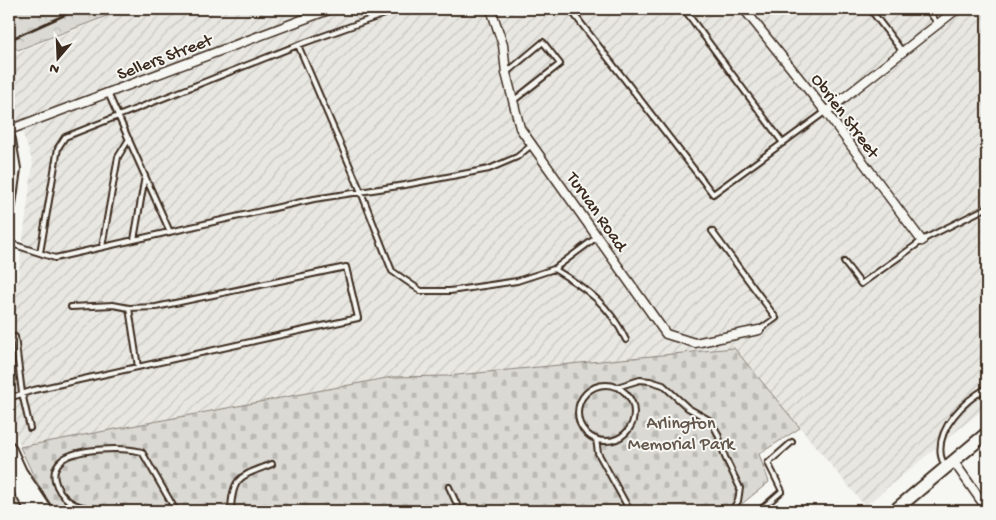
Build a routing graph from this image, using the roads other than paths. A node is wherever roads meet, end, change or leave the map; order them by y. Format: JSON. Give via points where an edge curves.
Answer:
{"nodes":[{"id":1,"x":331,"y":9,"type":"edge"},
{"id":2,"x":399,"y":9,"type":"edge"},
{"id":3,"x":491,"y":9,"type":"edge"},
{"id":4,"x":570,"y":9,"type":"edge"},
{"id":5,"x":684,"y":9,"type":"edge"},
{"id":6,"x":744,"y":9,"type":"edge"},
{"id":7,"x":870,"y":9,"type":"edge"},
{"id":8,"x":927,"y":9,"type":"edge"},
{"id":9,"x":957,"y":9,"type":"edge"},
{"id":10,"x":938,"y":24,"type":"junction"},
{"id":11,"x":298,"y":45,"type":"junction"},
{"id":12,"x":902,"y":52,"type":"junction"},
{"id":13,"x":506,"y":73,"type":"junction"},
{"id":14,"x":108,"y":93,"type":"junction"},
{"id":15,"x":513,"y":101,"type":"junction"},
{"id":16,"x":826,"y":112,"type":"junction"},
{"id":17,"x":119,"y":116,"type":"junction"},
{"id":18,"x":9,"y":130,"type":"edge"},
{"id":19,"x":129,"y":138,"type":"junction"},
{"id":20,"x":9,"y":140,"type":"edge"},
{"id":21,"x":783,"y":143,"type":"junction"},
{"id":22,"x":533,"y":144,"type":"junction"},
{"id":23,"x":145,"y":174,"type":"junction"},
{"id":24,"x":361,"y":192,"type":"junction"},
{"id":25,"x":9,"y":205,"type":"edge"},
{"id":26,"x":986,"y":208,"type":"dead end"},
{"id":27,"x":712,"y":231,"type":"dead end"},
{"id":28,"x":170,"y":232,"type":"junction"},
{"id":29,"x":597,"y":237,"type":"junction"},
{"id":30,"x":134,"y":240,"type":"junction"},
{"id":31,"x":922,"y":241,"type":"junction"},
{"id":32,"x":9,"y":243,"type":"edge"},
{"id":33,"x":102,"y":247,"type":"junction"},
{"id":34,"x":40,"y":253,"type":"junction"},
{"id":35,"x":844,"y":262,"type":"dead end"},
{"id":36,"x":554,"y":269,"type":"junction"},
{"id":37,"x":71,"y":307,"type":"dead end"},
{"id":38,"x":128,"y":308,"type":"junction"},
{"id":39,"x":759,"y":330,"type":"joint"},
{"id":40,"x":16,"y":337,"type":"dead end"},
{"id":41,"x":626,"y":340,"type":"dead end"},
{"id":42,"x":138,"y":367,"type":"junction"},
{"id":43,"x":617,"y":387,"type":"junction"},
{"id":44,"x":987,"y":388,"type":"edge"},
{"id":45,"x":22,"y":393,"type":"junction"},
{"id":46,"x":9,"y":398,"type":"edge"},
{"id":47,"x":30,"y":428,"type":"dead end"},
{"id":48,"x":987,"y":433,"type":"edge"},
{"id":49,"x":596,"y":439,"type":"junction"},
{"id":50,"x":792,"y":442,"type":"dead end"},
{"id":51,"x":9,"y":448,"type":"edge"},
{"id":52,"x":272,"y":464,"type":"dead end"},
{"id":53,"x":950,"y":466,"type":"junction"},
{"id":54,"x":9,"y":473,"type":"edge"},
{"id":55,"x":449,"y":488,"type":"dead end"},
{"id":56,"x":987,"y":509,"type":"edge"},
{"id":57,"x":33,"y":511,"type":"edge"},
{"id":58,"x":46,"y":511,"type":"edge"},
{"id":59,"x":102,"y":511,"type":"edge"},
{"id":60,"x":176,"y":511,"type":"edge"},
{"id":61,"x":231,"y":511,"type":"edge"},
{"id":62,"x":460,"y":511,"type":"edge"},
{"id":63,"x":630,"y":511,"type":"edge"},
{"id":64,"x":731,"y":511,"type":"edge"},
{"id":65,"x":759,"y":511,"type":"edge"},
{"id":66,"x":894,"y":511,"type":"edge"}],
"edges":[{"from":1,"to":14,"type":"street","name":"Sellers Street"},
{"from":2,"to":11,"type":"lane"},
{"from":3,"to":13,"type":"street","name":"Turvan Road","via":[[503,45]]},
{"from":4,"to":21,"type":"lane","via":[[713,194]]},
{"from":5,"to":21,"type":"lane"},
{"from":6,"to":16,"type":"street","name":"Obrien Street"},
{"from":7,"to":12,"type":"lane"},
{"from":8,"to":10,"type":"lane"},
{"from":9,"to":10,"type":"street"},
{"from":10,"to":12,"type":"street"},
{"from":11,"to":17,"type":"lane"},
{"from":11,"to":24,"type":"lane"},
{"from":12,"to":16,"type":"street"},
{"from":13,"to":15,"type":"street","name":"Turvan Road"},
{"from":13,"to":15,"type":"lane","via":[[543,42],[560,64]]},
{"from":14,"to":17,"type":"lane"},
{"from":14,"to":18,"type":"street","name":"Sellers Street"},
{"from":15,"to":22,"type":"street","name":"Turvan Road","via":[[520,128]]},
{"from":16,"to":21,"type":"lane"},
{"from":16,"to":31,"type":"street","name":"Obrien Street"},
{"from":17,"to":19,"type":"lane"},
{"from":17,"to":34,"type":"lane","via":[[64,137],[58,148]]},
{"from":19,"to":23,"type":"lane"},
{"from":19,"to":33,"type":"lane","via":[[118,157]]},
{"from":20,"to":25,"type":"main road","via":[[14,169]]},
{"from":22,"to":24,"type":"lane","via":[[517,157],[489,169]]},
{"from":22,"to":29,"type":"street","name":"Turvan Road"},
{"from":23,"to":28,"type":"lane"},
{"from":23,"to":30,"type":"lane"},
{"from":24,"to":28,"type":"lane","via":[[314,199]]},
{"from":24,"to":36,"type":"lane","via":[[392,271],[421,292],[517,281]]},
{"from":26,"to":31,"type":"lane"},
{"from":27,"to":39,"type":"lane","via":[[776,318]]},
{"from":28,"to":30,"type":"lane"},
{"from":29,"to":36,"type":"lane"},
{"from":29,"to":39,"type":"street","name":"Turvan Road","via":[[666,334],[695,344]]},
{"from":30,"to":33,"type":"lane"},
{"from":31,"to":35,"type":"lane","via":[[861,284]]},
{"from":32,"to":34,"type":"lane"},
{"from":33,"to":34,"type":"lane","via":[[55,258]]},
{"from":36,"to":41,"type":"lane","via":[[599,299]]},
{"from":37,"to":38,"type":"lane","via":[[113,305]]},
{"from":38,"to":42,"type":"lane"},
{"from":38,"to":42,"type":"lane","via":[[156,307],[346,267],[358,318]]},
{"from":40,"to":45,"type":"lane"},
{"from":42,"to":45,"type":"lane"},
{"from":43,"to":49,"type":"lane","via":[[632,402],[634,419],[631,427],[618,439]]},
{"from":43,"to":49,"type":"lane","via":[[604,385],[594,388],[581,402],[579,420],[583,429]]},
{"from":43,"to":64,"type":"lane","via":[[640,380],[663,385],[688,408],[711,422],[740,488],[738,501]]},
{"from":44,"to":53,"type":"lane","via":[[955,414],[943,435],[941,455]]},
{"from":45,"to":46,"type":"lane"},
{"from":45,"to":47,"type":"lane"},
{"from":48,"to":53,"type":"main road"},
{"from":49,"to":63,"type":"lane","via":[[598,453]]},
{"from":50,"to":65,"type":"lane","via":[[768,463],[782,491]]},
{"from":51,"to":58,"type":"main road","via":[[20,472]]},
{"from":52,"to":61,"type":"lane","via":[[238,479],[233,489]]},
{"from":53,"to":56,"type":"street"},
{"from":53,"to":66,"type":"main road"},
{"from":54,"to":57,"type":"main road"},
{"from":55,"to":62,"type":"lane"},
{"from":59,"to":60,"type":"lane","via":[[70,502],[60,491],[54,477],[56,466],[64,459],[93,451],[130,449],[142,452]]}]}
